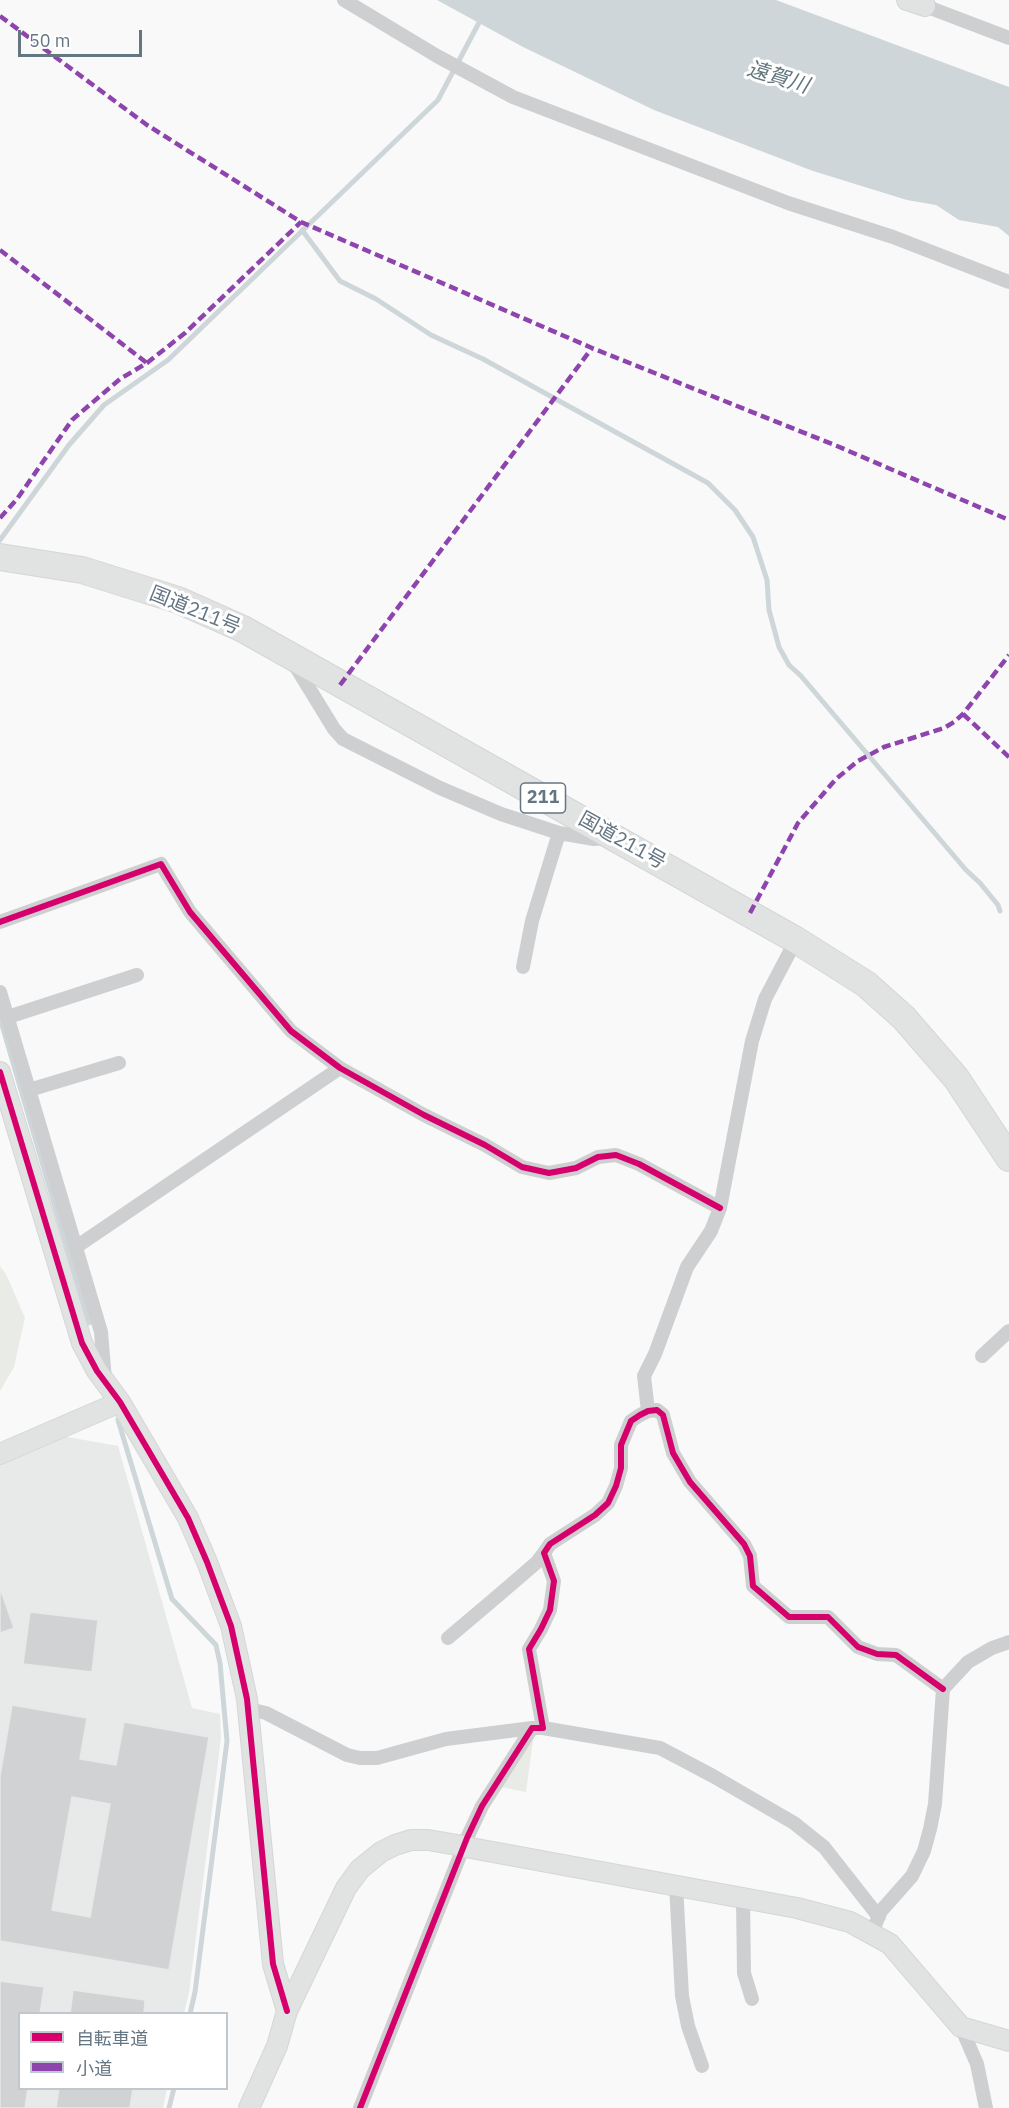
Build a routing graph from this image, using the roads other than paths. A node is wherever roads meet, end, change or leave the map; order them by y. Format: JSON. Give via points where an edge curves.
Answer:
{"nodes":[{"id":1,"x":344,"y":0,"type":"edge"},
{"id":2,"x":916,"y":3,"type":"edge"},
{"id":3,"x":1009,"y":38,"type":"edge"},
{"id":4,"x":1009,"y":282,"type":"edge"},
{"id":5,"x":0,"y":557,"type":"edge"},
{"id":6,"x":288,"y":656,"type":"junction"},
{"id":7,"x":559,"y":833,"type":"junction"},
{"id":8,"x":614,"y":837,"type":"junction"},
{"id":9,"x":0,"y":922,"type":"edge"},
{"id":10,"x":796,"y":940,"type":"junction"},
{"id":11,"x":523,"y":967,"type":"dead end"},
{"id":12,"x":137,"y":975,"type":"dead end"},
{"id":13,"x":0,"y":992,"type":"edge"},
{"id":14,"x":8,"y":1017,"type":"junction"},
{"id":15,"x":118,"y":1063,"type":"dead end"},
{"id":16,"x":340,"y":1068,"type":"junction"},
{"id":17,"x":0,"y":1072,"type":"edge"},
{"id":18,"x":29,"y":1090,"type":"junction"},
{"id":19,"x":1009,"y":1158,"type":"edge"},
{"id":20,"x":720,"y":1208,"type":"junction"},
{"id":21,"x":76,"y":1247,"type":"junction"},
{"id":22,"x":1009,"y":1331,"type":"edge"},
{"id":23,"x":982,"y":1356,"type":"dead end"},
{"id":24,"x":106,"y":1383,"type":"junction"},
{"id":25,"x":120,"y":1402,"type":"junction"},
{"id":26,"x":648,"y":1411,"type":"junction"},
{"id":27,"x":0,"y":1454,"type":"edge"},
{"id":28,"x":544,"y":1553,"type":"junction"},
{"id":29,"x":448,"y":1638,"type":"dead end"},
{"id":30,"x":1009,"y":1642,"type":"edge"},
{"id":31,"x":943,"y":1689,"type":"junction"},
{"id":32,"x":248,"y":1709,"type":"junction"},
{"id":33,"x":538,"y":1728,"type":"junction"},
{"id":34,"x":676,"y":1885,"type":"junction"},
{"id":35,"x":742,"y":1898,"type":"junction"},
{"id":36,"x":875,"y":1925,"type":"junction"},
{"id":37,"x":752,"y":1999,"type":"dead end"},
{"id":38,"x":287,"y":2011,"type":"junction"},
{"id":39,"x":961,"y":2026,"type":"junction"},
{"id":40,"x":1009,"y":2041,"type":"edge"},
{"id":41,"x":702,"y":2066,"type":"dead end"},
{"id":42,"x":249,"y":2108,"type":"edge"},
{"id":43,"x":360,"y":2108,"type":"edge"},
{"id":44,"x":986,"y":2108,"type":"edge"}],
"edges":[{"from":1,"to":4,"type":"street","via":[[513,97],[788,203],[893,237]]},
{"from":2,"to":3,"type":"street"},
{"from":5,"to":6,"type":"highway","name":"国道211号","number":"211","via":[[82,570],[178,600],[243,629]]},
{"from":6,"to":7,"type":"street","via":[[343,739],[440,788]]},
{"from":6,"to":8,"type":"highway","name":"国道211号","number":"211"},
{"from":7,"to":8,"type":"street","via":[[594,839]]},
{"from":7,"to":11,"type":"street","via":[[532,921]]},
{"from":8,"to":10,"type":"highway","name":"国道211号","number":"211"},
{"from":9,"to":16,"type":"street","via":[[161,864],[190,912],[291,1031]]},
{"from":10,"to":19,"type":"highway","name":"国道211号","number":"211","via":[[866,984],[904,1018],[956,1078]]},
{"from":10,"to":20,"type":"street","via":[[765,999],[752,1041]]},
{"from":12,"to":14,"type":"street"},
{"from":13,"to":14,"type":"street"},
{"from":14,"to":18,"type":"street"},
{"from":15,"to":18,"type":"street"},
{"from":16,"to":20,"type":"street","via":[[522,1167],[549,1173],[616,1155]]},
{"from":16,"to":21,"type":"street"},
{"from":17,"to":24,"type":"street","via":[[82,1343]]},
{"from":18,"to":21,"type":"street"},
{"from":20,"to":26,"type":"street","via":[[711,1231],[687,1267],[644,1376]]},
{"from":21,"to":24,"type":"street","via":[[101,1332]]},
{"from":22,"to":23,"type":"street"},
{"from":24,"to":25,"type":"street"},
{"from":25,"to":27,"type":"street"},
{"from":25,"to":32,"type":"street","via":[[188,1518],[207,1562],[231,1626]]},
{"from":26,"to":28,"type":"street","via":[[632,1421],[626,1432],[621,1445],[621,1468],[608,1503],[550,1544]]},
{"from":26,"to":31,"type":"street","via":[[657,1410],[663,1415],[673,1454],[690,1482],[744,1544],[750,1556],[753,1586],[789,1617],[828,1617],[858,1647],[896,1655]]},
{"from":28,"to":29,"type":"street"},
{"from":28,"to":33,"type":"street","via":[[554,1581],[550,1610],[529,1648]]},
{"from":30,"to":31,"type":"street","via":[[968,1662]]},
{"from":31,"to":36,"type":"street","via":[[935,1804],[924,1851],[912,1876],[881,1911]]},
{"from":32,"to":33,"type":"street","via":[[266,1713],[360,1758],[377,1758],[446,1739]]},
{"from":32,"to":38,"type":"street","via":[[273,1964]]},
{"from":33,"to":36,"type":"street","via":[[660,1748],[794,1823],[824,1847]]},
{"from":33,"to":43,"type":"street","via":[[482,1806],[467,1838]]},
{"from":34,"to":35,"type":"street"},
{"from":34,"to":38,"type":"street","via":[[428,1840],[395,1845],[360,1869],[346,1888]]},
{"from":34,"to":41,"type":"street","via":[[682,1996]]},
{"from":35,"to":36,"type":"street"},
{"from":35,"to":37,"type":"street","via":[[744,1973]]},
{"from":36,"to":39,"type":"street"},
{"from":38,"to":42,"type":"street","via":[[277,2046]]},
{"from":39,"to":40,"type":"street"},
{"from":39,"to":44,"type":"street","via":[[976,2064]]}]}
